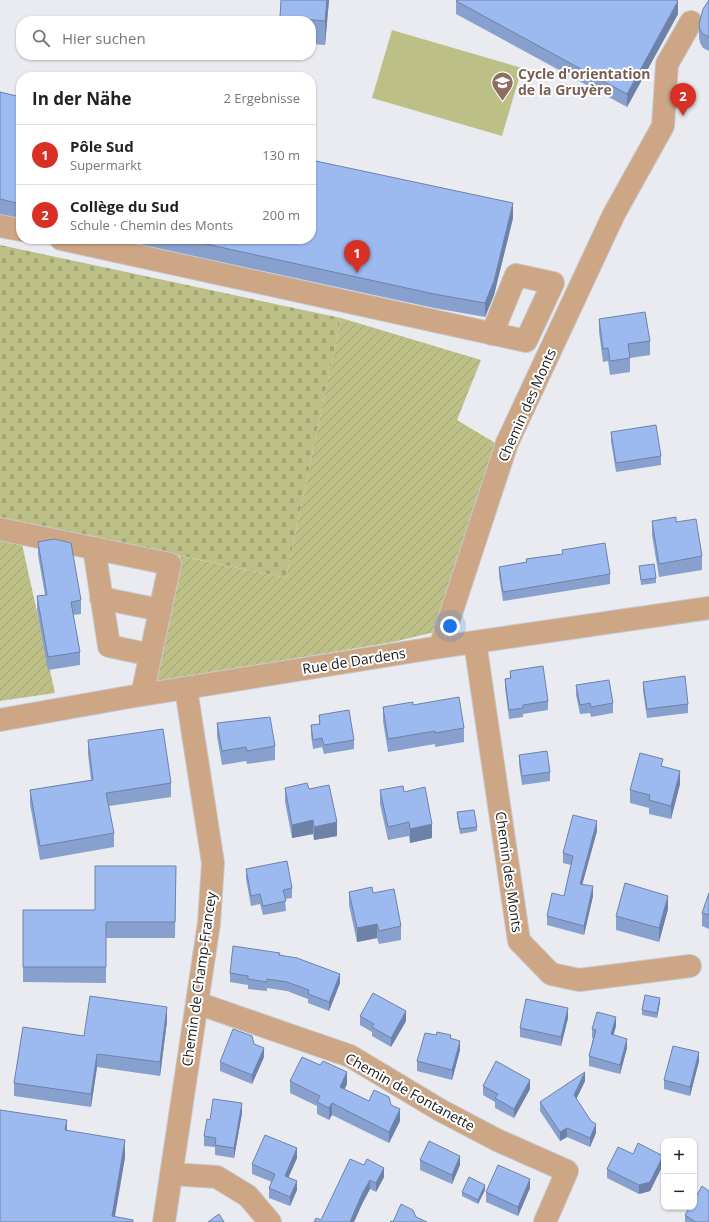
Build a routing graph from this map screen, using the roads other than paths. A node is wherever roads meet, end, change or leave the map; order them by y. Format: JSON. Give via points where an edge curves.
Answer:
{"nodes":[{"id":1,"x":691,"y":22,"type":"dead end"},
{"id":2,"x":0,"y":226,"type":"edge"},
{"id":3,"x":16,"y":229,"type":"edge"},
{"id":4,"x":84,"y":244,"type":"edge"},
{"id":5,"x":492,"y":334,"type":"dead end"},
{"id":6,"x":0,"y":529,"type":"edge"},
{"id":7,"x":94,"y":548,"type":"junction"},
{"id":8,"x":101,"y":598,"type":"junction"},
{"id":9,"x":709,"y":608,"type":"edge"},
{"id":10,"x":160,"y":610,"type":"junction"},
{"id":11,"x":475,"y":642,"type":"junction"},
{"id":12,"x":440,"y":647,"type":"junction"},
{"id":13,"x":150,"y":655,"type":"junction"},
{"id":14,"x":186,"y":689,"type":"junction"},
{"id":15,"x":142,"y":695,"type":"junction"},
{"id":16,"x":0,"y":720,"type":"edge"},
{"id":17,"x":690,"y":966,"type":"dead end"},
{"id":18,"x":197,"y":1003,"type":"junction"},
{"id":19,"x":171,"y":1174,"type":"junction"},
{"id":20,"x":164,"y":1222,"type":"edge"},
{"id":21,"x":270,"y":1222,"type":"edge"},
{"id":22,"x":545,"y":1222,"type":"edge"}],
"edges":[{"from":1,"to":12,"type":"street","name":"Chemin des Monts","via":[[667,64],[663,126],[614,214],[507,443]]},
{"from":2,"to":3,"type":"street"},
{"from":4,"to":5,"type":"street"},
{"from":6,"to":7,"type":"street"},
{"from":7,"to":8,"type":"street"},
{"from":7,"to":10,"type":"street","via":[[170,564]]},
{"from":8,"to":10,"type":"street"},
{"from":8,"to":13,"type":"street","via":[[109,646]]},
{"from":9,"to":11,"type":"street","name":"Rue de Dardens"},
{"from":10,"to":13,"type":"street"},
{"from":11,"to":12,"type":"street","name":"Rue de Dardens"},
{"from":11,"to":17,"type":"street","name":"Chemin des Monts","via":[[519,941],[551,974],[579,980]]},
{"from":12,"to":14,"type":"street","name":"Rue de Dardens"},
{"from":13,"to":15,"type":"street"},
{"from":14,"to":15,"type":"street","name":"Rue de Dardens"},
{"from":14,"to":18,"type":"street","name":"Chemin de Champ-Francey","via":[[212,863],[209,923]]},
{"from":15,"to":16,"type":"street","name":"Rue de Dardens"},
{"from":18,"to":19,"type":"street","name":"Chemin de Champ-Francey"},
{"from":18,"to":22,"type":"street","name":"Chemin de Fontanette","via":[[350,1056],[496,1140],[567,1171]]},
{"from":19,"to":20,"type":"street","name":"Chemin de Champ-Francey"},
{"from":19,"to":21,"type":"street","via":[[216,1177],[248,1196]]}]}
